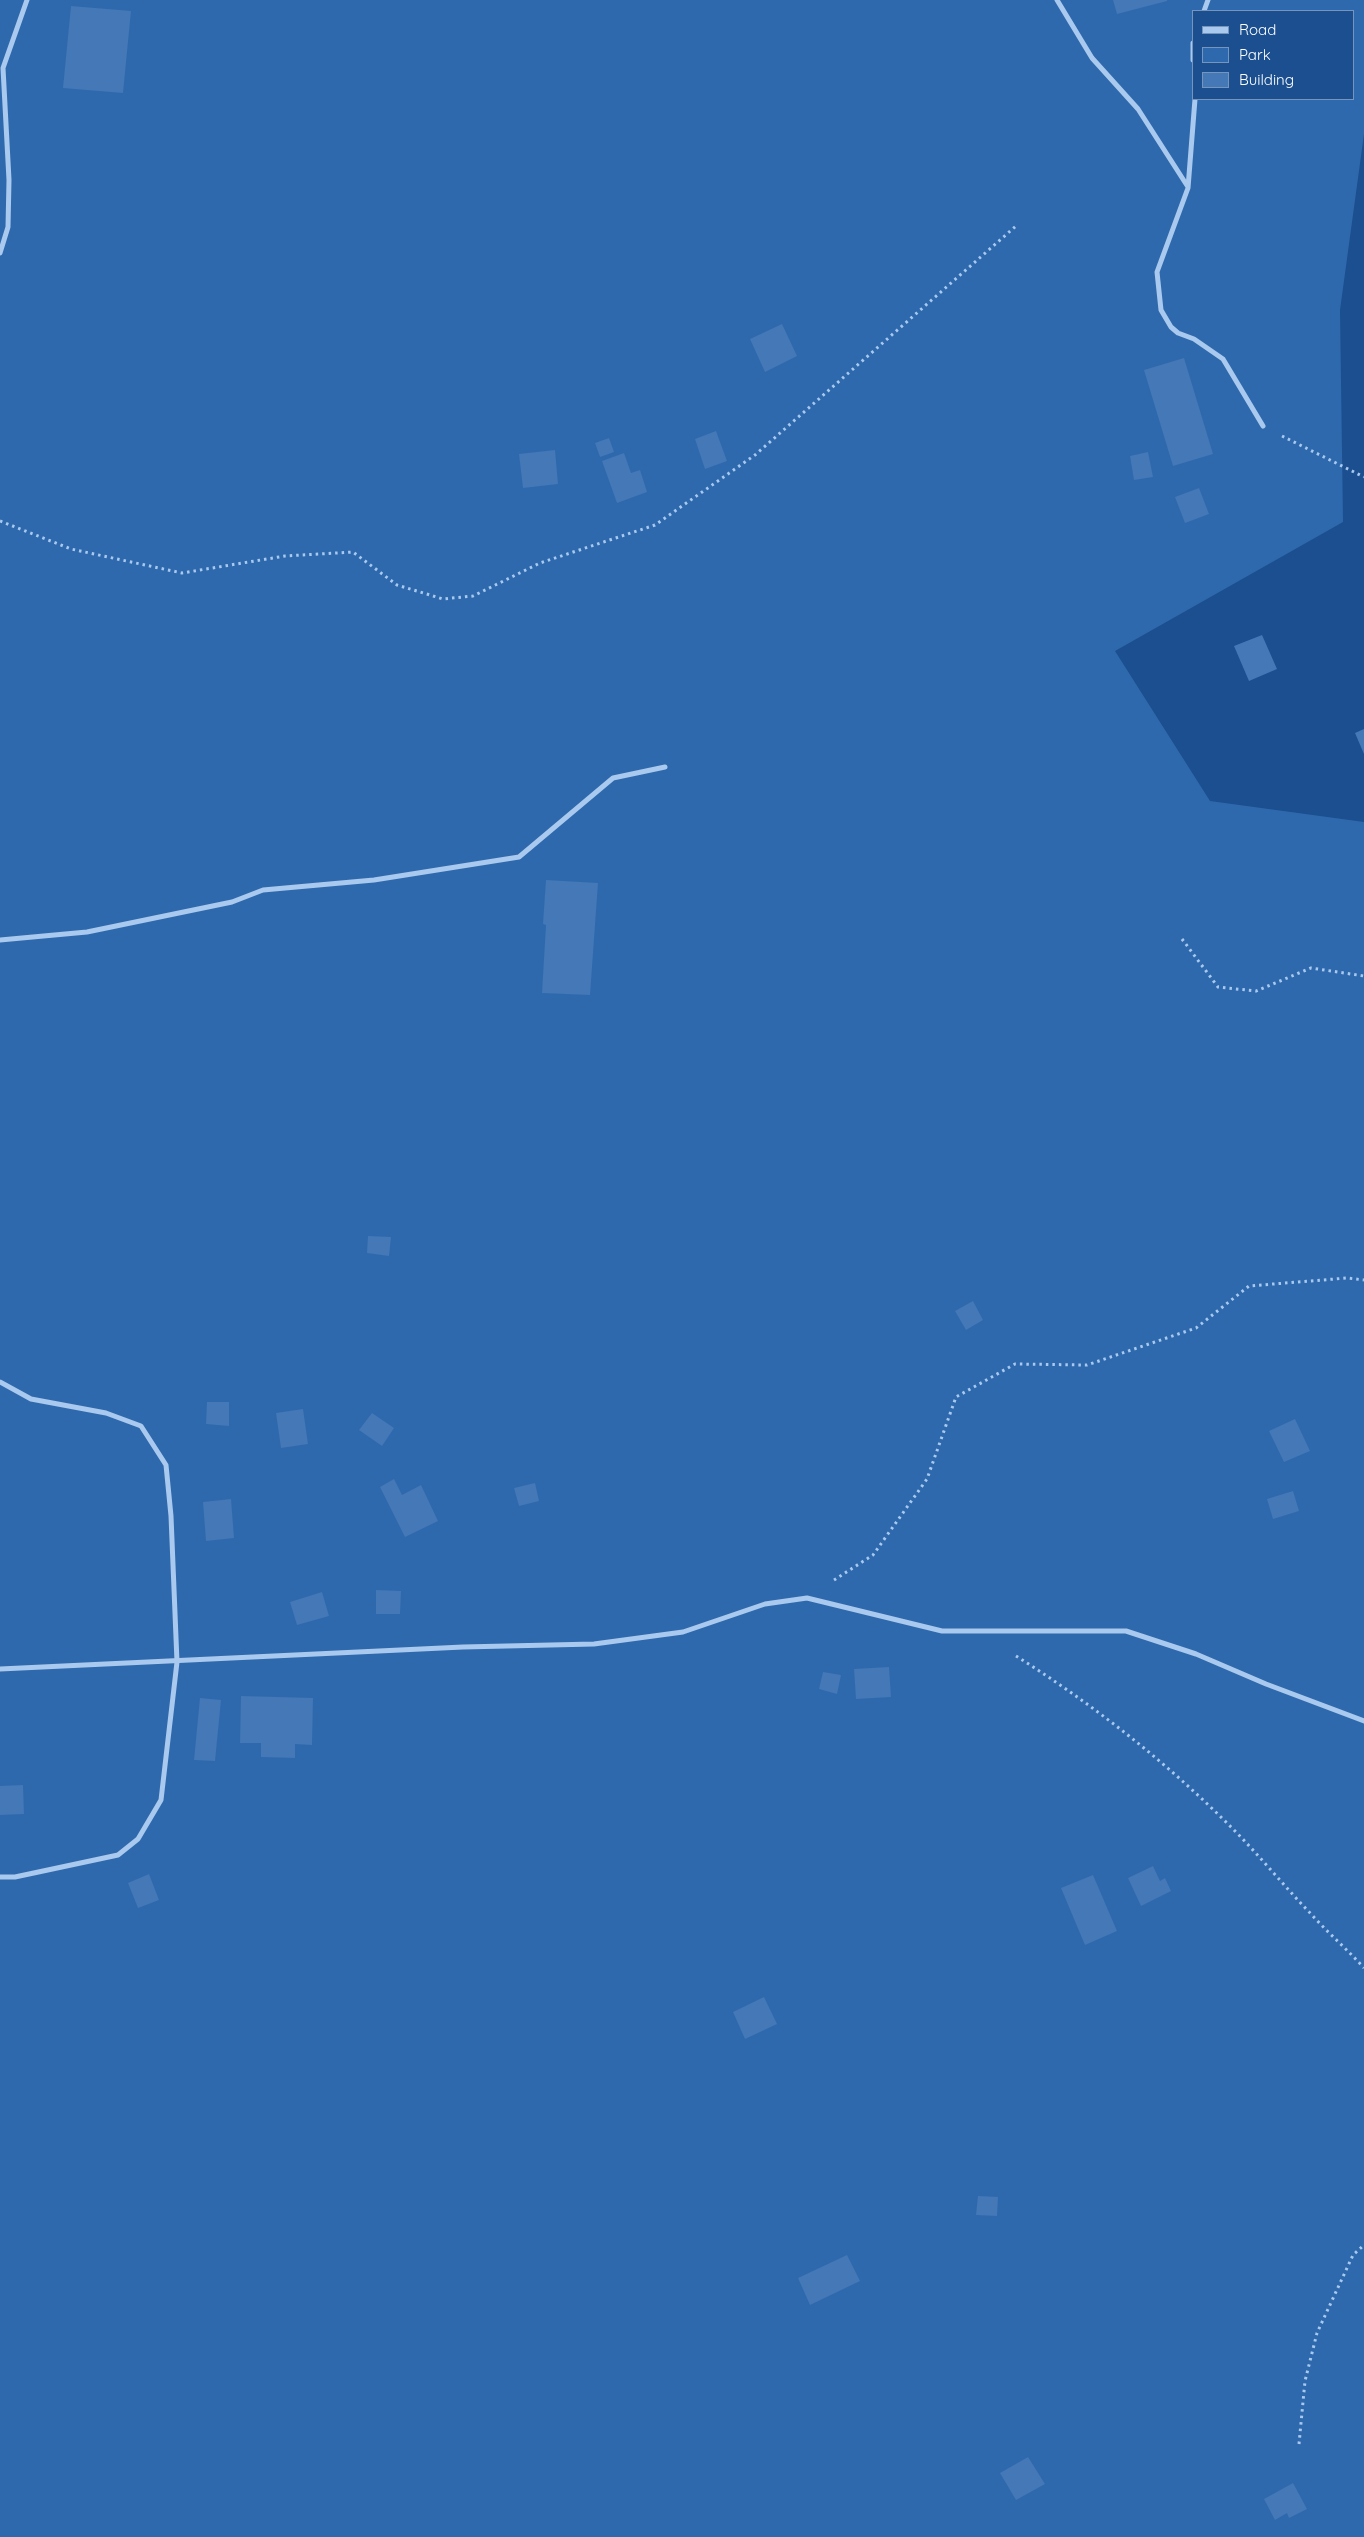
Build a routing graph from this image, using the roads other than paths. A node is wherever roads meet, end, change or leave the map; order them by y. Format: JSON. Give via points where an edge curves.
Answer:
{"nodes":[{"id":1,"x":27,"y":0,"type":"edge"},
{"id":2,"x":1057,"y":0,"type":"edge"},
{"id":3,"x":1195,"y":100,"type":"edge"},
{"id":4,"x":1188,"y":188,"type":"junction"},
{"id":5,"x":0,"y":253,"type":"edge"},
{"id":6,"x":1263,"y":426,"type":"road end"},
{"id":7,"x":665,"y":767,"type":"dead end"},
{"id":8,"x":0,"y":940,"type":"edge"},
{"id":9,"x":0,"y":1382,"type":"edge"},
{"id":10,"x":177,"y":1662,"type":"junction"},
{"id":11,"x":0,"y":1669,"type":"edge"},
{"id":12,"x":1364,"y":1721,"type":"edge"},
{"id":13,"x":0,"y":1877,"type":"edge"}],
"edges":[{"from":1,"to":5,"type":"street","via":[[3,68],[9,180],[8,227]]},
{"from":2,"to":4,"type":"street","via":[[1092,58],[1138,109]]},
{"from":3,"to":4,"type":"street"},
{"from":4,"to":6,"type":"street","via":[[1157,272],[1160,310],[1178,333],[1194,339],[1223,359]]},
{"from":7,"to":8,"type":"street","via":[[612,778],[519,857],[374,880],[263,890],[232,902],[87,932]]},
{"from":9,"to":10,"type":"street","via":[[31,1399],[106,1412],[141,1426],[166,1465],[172,1516]]},
{"from":10,"to":11,"type":"street"},
{"from":10,"to":12,"type":"street","via":[[463,1647],[594,1644],[683,1632],[765,1604],[807,1598],[942,1631],[1126,1631],[1196,1654]]},
{"from":10,"to":13,"type":"street","via":[[161,1800],[138,1839],[118,1854],[15,1877]]}]}
